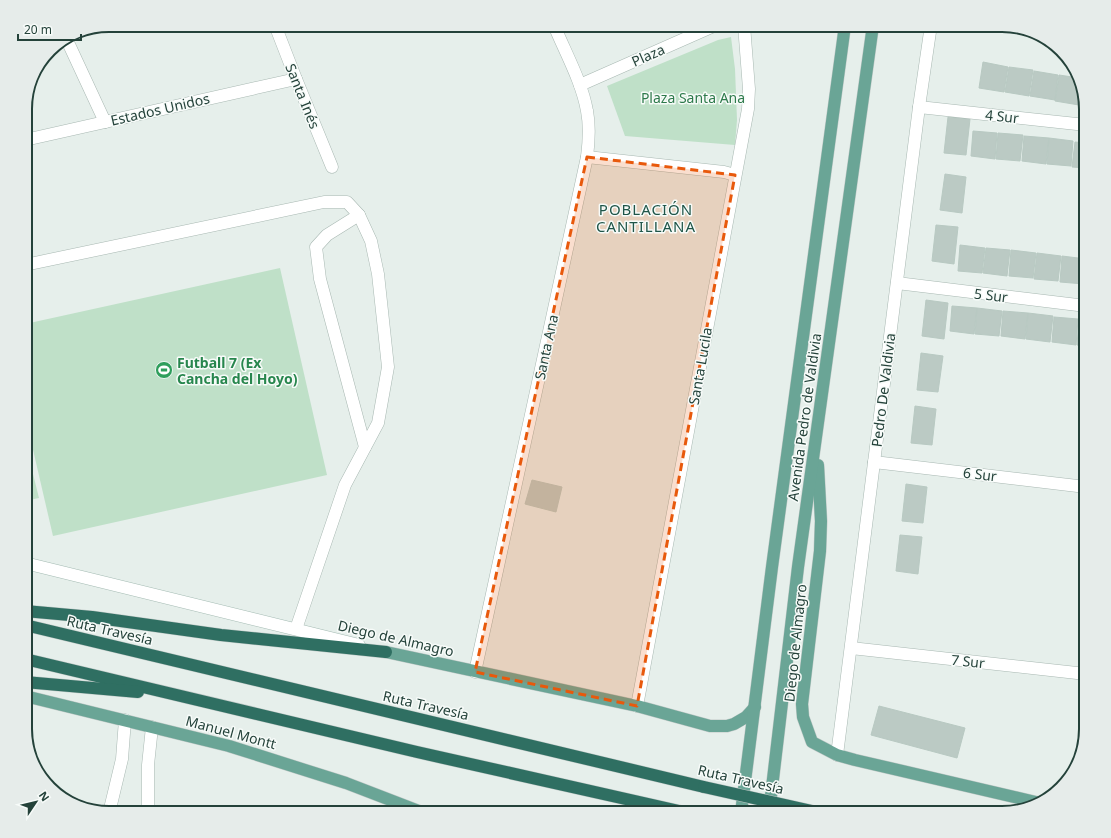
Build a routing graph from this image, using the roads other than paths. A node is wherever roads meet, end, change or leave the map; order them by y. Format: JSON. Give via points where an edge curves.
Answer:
{"nodes":[{"id":1,"x":278,"y":32,"type":"edge"},
{"id":2,"x":557,"y":32,"type":"edge"},
{"id":3,"x":700,"y":32,"type":"edge"},
{"id":4,"x":745,"y":32,"type":"edge"},
{"id":5,"x":844,"y":32,"type":"edge"},
{"id":6,"x":872,"y":32,"type":"edge"},
{"id":7,"x":930,"y":32,"type":"edge"},
{"id":8,"x":69,"y":43,"type":"edge"},
{"id":9,"x":296,"y":79,"type":"junction"},
{"id":10,"x":580,"y":85,"type":"junction"},
{"id":11,"x":919,"y":107,"type":"junction"},
{"id":12,"x":105,"y":122,"type":"junction"},
{"id":13,"x":1079,"y":124,"type":"edge"},
{"id":14,"x":32,"y":138,"type":"edge"},
{"id":15,"x":587,"y":157,"type":"junction"},
{"id":16,"x":332,"y":167,"type":"dead end"},
{"id":17,"x":735,"y":175,"type":"junction"},
{"id":18,"x":359,"y":215,"type":"junction"},
{"id":19,"x":32,"y":264,"type":"edge"},
{"id":20,"x":897,"y":283,"type":"junction"},
{"id":21,"x":1079,"y":305,"type":"edge"},
{"id":22,"x":817,"y":430,"type":"junction"},
{"id":23,"x":366,"y":447,"type":"junction"},
{"id":24,"x":874,"y":462,"type":"junction"},
{"id":25,"x":1079,"y":486,"type":"edge"},
{"id":26,"x":32,"y":565,"type":"edge"},
{"id":27,"x":32,"y":612,"type":"edge"},
{"id":28,"x":32,"y":627,"type":"edge"},
{"id":29,"x":296,"y":629,"type":"junction"},
{"id":30,"x":851,"y":648,"type":"junction"},
{"id":31,"x":386,"y":652,"type":"junction"},
{"id":32,"x":32,"y":661,"type":"edge"},
{"id":33,"x":475,"y":672,"type":"junction"},
{"id":34,"x":1079,"y":673,"type":"edge"},
{"id":35,"x":32,"y":683,"type":"edge"},
{"id":36,"x":181,"y":696,"type":"junction"},
{"id":37,"x":32,"y":698,"type":"edge"},
{"id":38,"x":637,"y":706,"type":"junction"},
{"id":39,"x":754,"y":707,"type":"junction"},
{"id":40,"x":125,"y":720,"type":"junction"},
{"id":41,"x":152,"y":727,"type":"junction"},
{"id":42,"x":837,"y":755,"type":"junction"},
{"id":43,"x":1030,"y":801,"type":"edge"},
{"id":44,"x":111,"y":806,"type":"edge"},
{"id":45,"x":148,"y":806,"type":"edge"},
{"id":46,"x":406,"y":806,"type":"edge"},
{"id":47,"x":657,"y":806,"type":"edge"},
{"id":48,"x":742,"y":806,"type":"edge"},
{"id":49,"x":770,"y":806,"type":"edge"},
{"id":50,"x":789,"y":806,"type":"edge"}],
"edges":[{"from":1,"to":9,"type":"street","name":"Santa Inés"},
{"from":2,"to":10,"type":"street","name":"Santa Ana"},
{"from":3,"to":10,"type":"street","name":"Plaza"},
{"from":4,"to":17,"type":"street","name":"Santa Lucila","via":[[749,89]]},
{"from":5,"to":39,"type":"main road","name":"Avenida Pedro de Valdivia"},
{"from":6,"to":22,"type":"main road","name":"Avenida Pedro de Valdivia"},
{"from":7,"to":11,"type":"street","name":"Pedro De Valdivia"},
{"from":8,"to":12,"type":"street"},
{"from":9,"to":12,"type":"street","name":"Estados Unidos"},
{"from":9,"to":16,"type":"street","name":"Santa Inés"},
{"from":10,"to":15,"type":"street","name":"Santa Ana","via":[[588,111],[590,141]]},
{"from":11,"to":13,"type":"street","name":"4 Sur"},
{"from":11,"to":20,"type":"street","name":"Pedro De Valdivia"},
{"from":12,"to":14,"type":"street","name":"Estados Unidos"},
{"from":15,"to":17,"type":"street"},
{"from":15,"to":33,"type":"street","name":"Santa Ana"},
{"from":17,"to":38,"type":"street","name":"Santa Lucila"},
{"from":18,"to":19,"type":"street","via":[[347,202],[324,202]]},
{"from":18,"to":23,"type":"street","via":[[371,241],[378,274],[388,367],[378,423]]},
{"from":18,"to":23,"type":"street","via":[[327,235],[316,247],[320,279]]},
{"from":20,"to":21,"type":"street","name":"5 Sur"},
{"from":20,"to":24,"type":"street","name":"Pedro De Valdivia"},
{"from":22,"to":42,"type":"main road","name":"Diego de Almagro","via":[[820,550],[802,704],[803,717],[812,742]]},
{"from":22,"to":49,"type":"main road","name":"Avenida Pedro de Valdivia"},
{"from":23,"to":29,"type":"street","via":[[345,485]]},
{"from":24,"to":25,"type":"street","name":"6 Sur"},
{"from":24,"to":30,"type":"street","name":"Pedro De Valdivia"},
{"from":26,"to":29,"type":"street","name":"Diego de Almagro"},
{"from":27,"to":31,"type":"highway"},
{"from":28,"to":50,"type":"highway","name":"Ruta Travesía","bridge":true},
{"from":29,"to":31,"type":"street","name":"Diego de Almagro"},
{"from":30,"to":34,"type":"street","name":"7 Sur"},
{"from":30,"to":42,"type":"street","name":"Pedro De Valdivia"},
{"from":31,"to":33,"type":"main road","name":"Diego de Almagro"},
{"from":32,"to":36,"type":"highway"},
{"from":33,"to":38,"type":"main road","name":"Diego de Almagro"},
{"from":35,"to":36,"type":"highway"},
{"from":36,"to":47,"type":"highway"},
{"from":37,"to":40,"type":"main road","name":"Manuel Montt"},
{"from":38,"to":39,"type":"main road","name":"Diego de Almagro","via":[[710,726],[734,724],[746,717]]},
{"from":39,"to":48,"type":"main road","name":"Avenida Pedro de Valdivia"},
{"from":40,"to":41,"type":"main road","name":"Manuel Montt"},
{"from":40,"to":44,"type":"street","via":[[122,759]]},
{"from":41,"to":45,"type":"street","via":[[148,765]]},
{"from":41,"to":46,"type":"main road","name":"Manuel Montt","via":[[229,746],[294,766]]},
{"from":42,"to":43,"type":"main road","name":"Diego de Almagro"}]}
